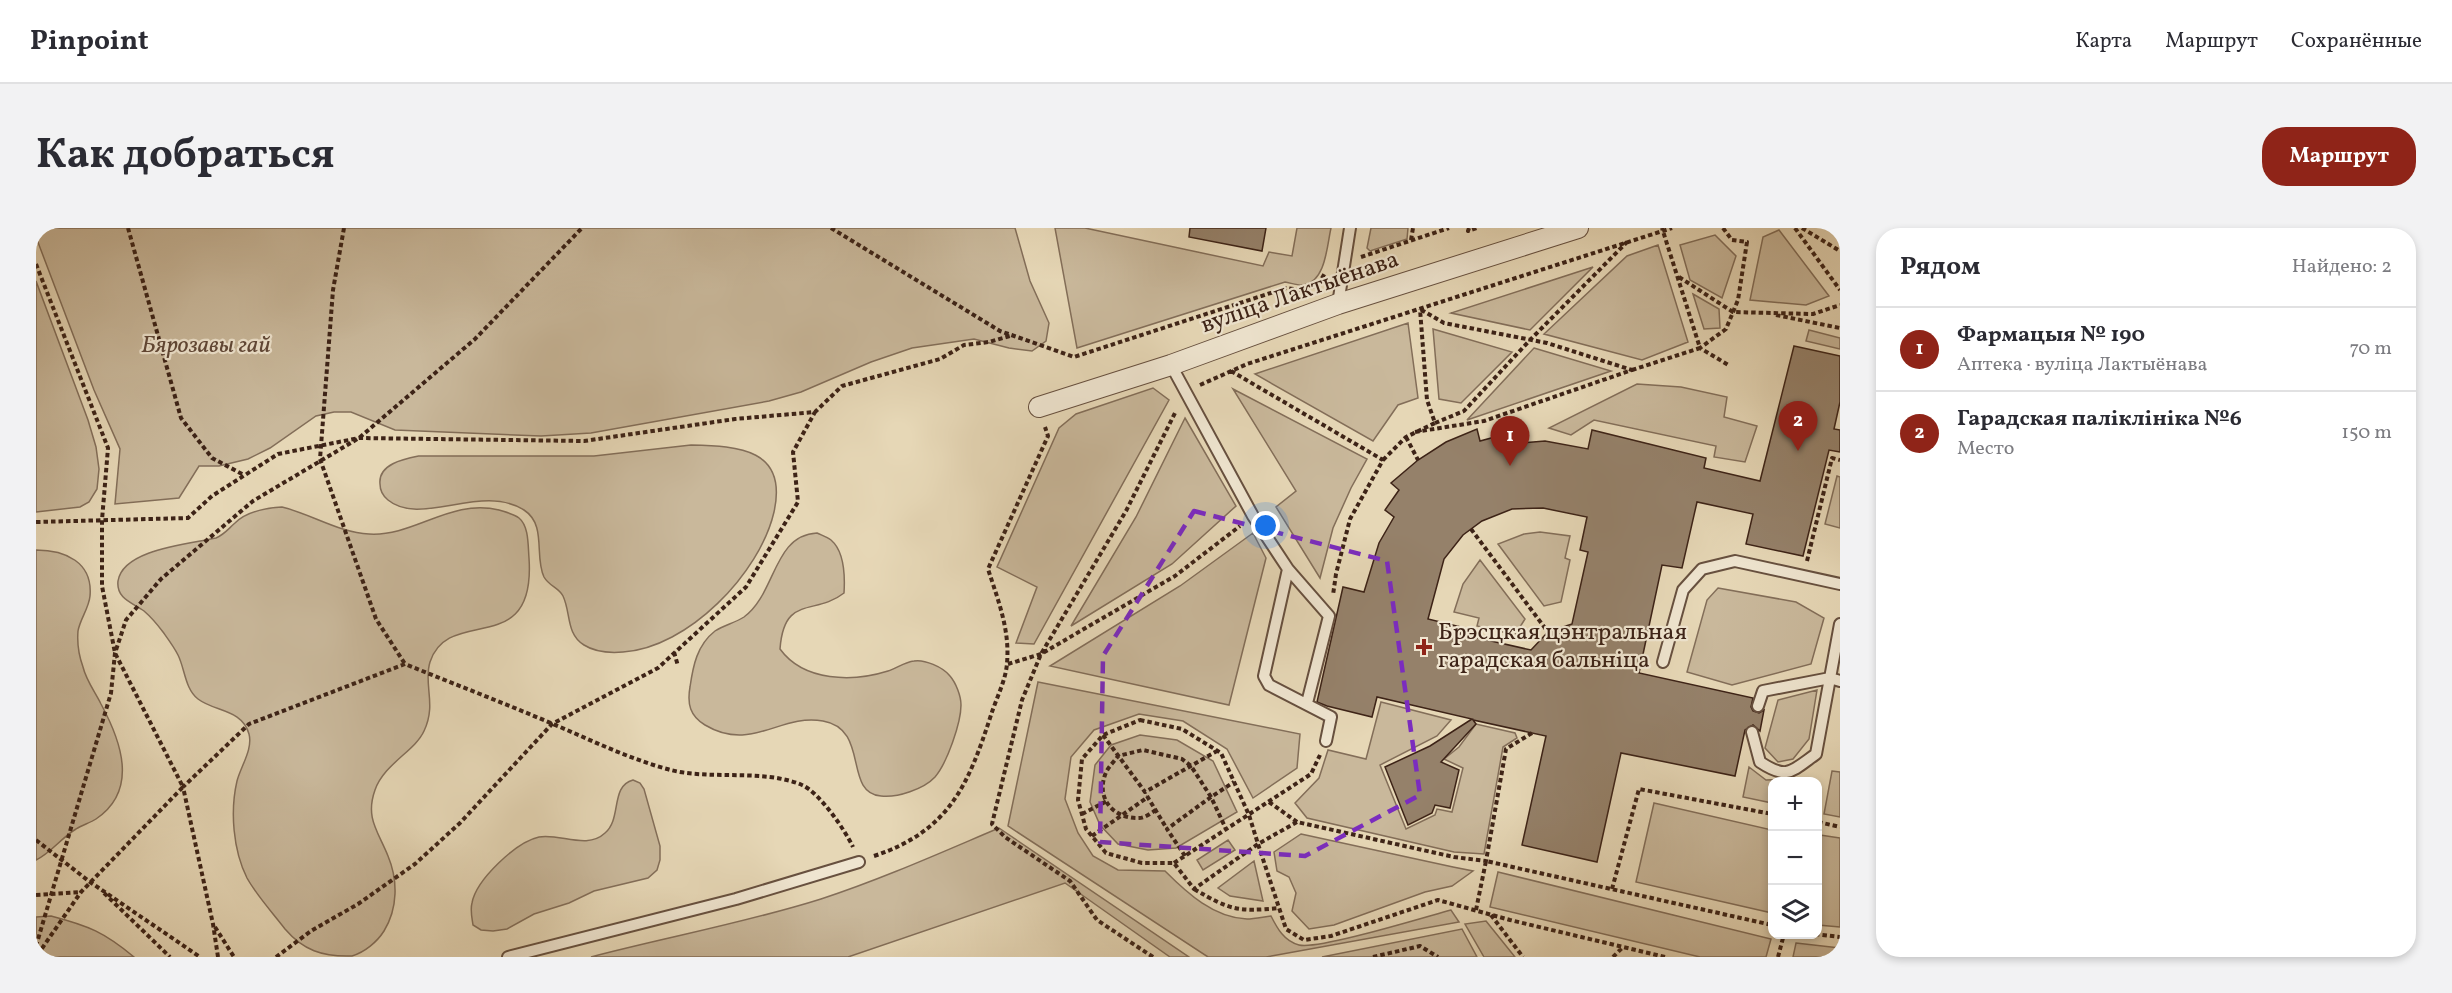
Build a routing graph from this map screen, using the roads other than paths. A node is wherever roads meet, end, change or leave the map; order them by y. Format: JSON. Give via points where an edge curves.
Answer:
{"nodes":[{"id":1,"x":1350,"y":228,"type":"edge"},
{"id":2,"x":1578,"y":228,"type":"edge"},
{"id":3,"x":1338,"y":304,"type":"junction"},
{"id":4,"x":1171,"y":365,"type":"junction"},
{"id":5,"x":1039,"y":407,"type":"road end"},
{"id":6,"x":1288,"y":569,"type":"junction"},
{"id":7,"x":1840,"y":584,"type":"edge"},
{"id":8,"x":1840,"y":624,"type":"edge"},
{"id":9,"x":1663,"y":662,"type":"dead end"},
{"id":10,"x":1835,"y":679,"type":"edge"},
{"id":11,"x":1307,"y":703,"type":"junction"},
{"id":12,"x":1758,"y":706,"type":"dead end"},
{"id":13,"x":1752,"y":732,"type":"dead end"},
{"id":14,"x":1326,"y":741,"type":"road end"},
{"id":15,"x":859,"y":862,"type":"road end"},
{"id":16,"x":508,"y":957,"type":"edge"}],
"edges":[{"from":1,"to":3,"type":"lane"},
{"from":2,"to":3,"type":"street","name":"вуліца Лактыёнава"},
{"from":3,"to":4,"type":"street","name":"вуліца Лактыёнава"},
{"from":4,"to":5,"type":"street","name":"вуліца Лактыёнава"},
{"from":4,"to":6,"type":"lane","via":[[1253,516]]},
{"from":6,"to":11,"type":"lane","via":[[1329,616]]},
{"from":6,"to":11,"type":"lane","via":[[1264,676],[1269,685]]},
{"from":7,"to":9,"type":"lane","via":[[1735,561],[1702,569],[1683,590]]},
{"from":8,"to":10,"type":"lane"},
{"from":10,"to":12,"type":"lane","via":[[1763,691]]},
{"from":10,"to":13,"type":"lane","via":[[1816,754],[1793,771],[1776,772],[1760,762]]},
{"from":11,"to":14,"type":"lane","via":[[1331,717]]},
{"from":15,"to":16,"type":"lane","via":[[736,899]]}]}
